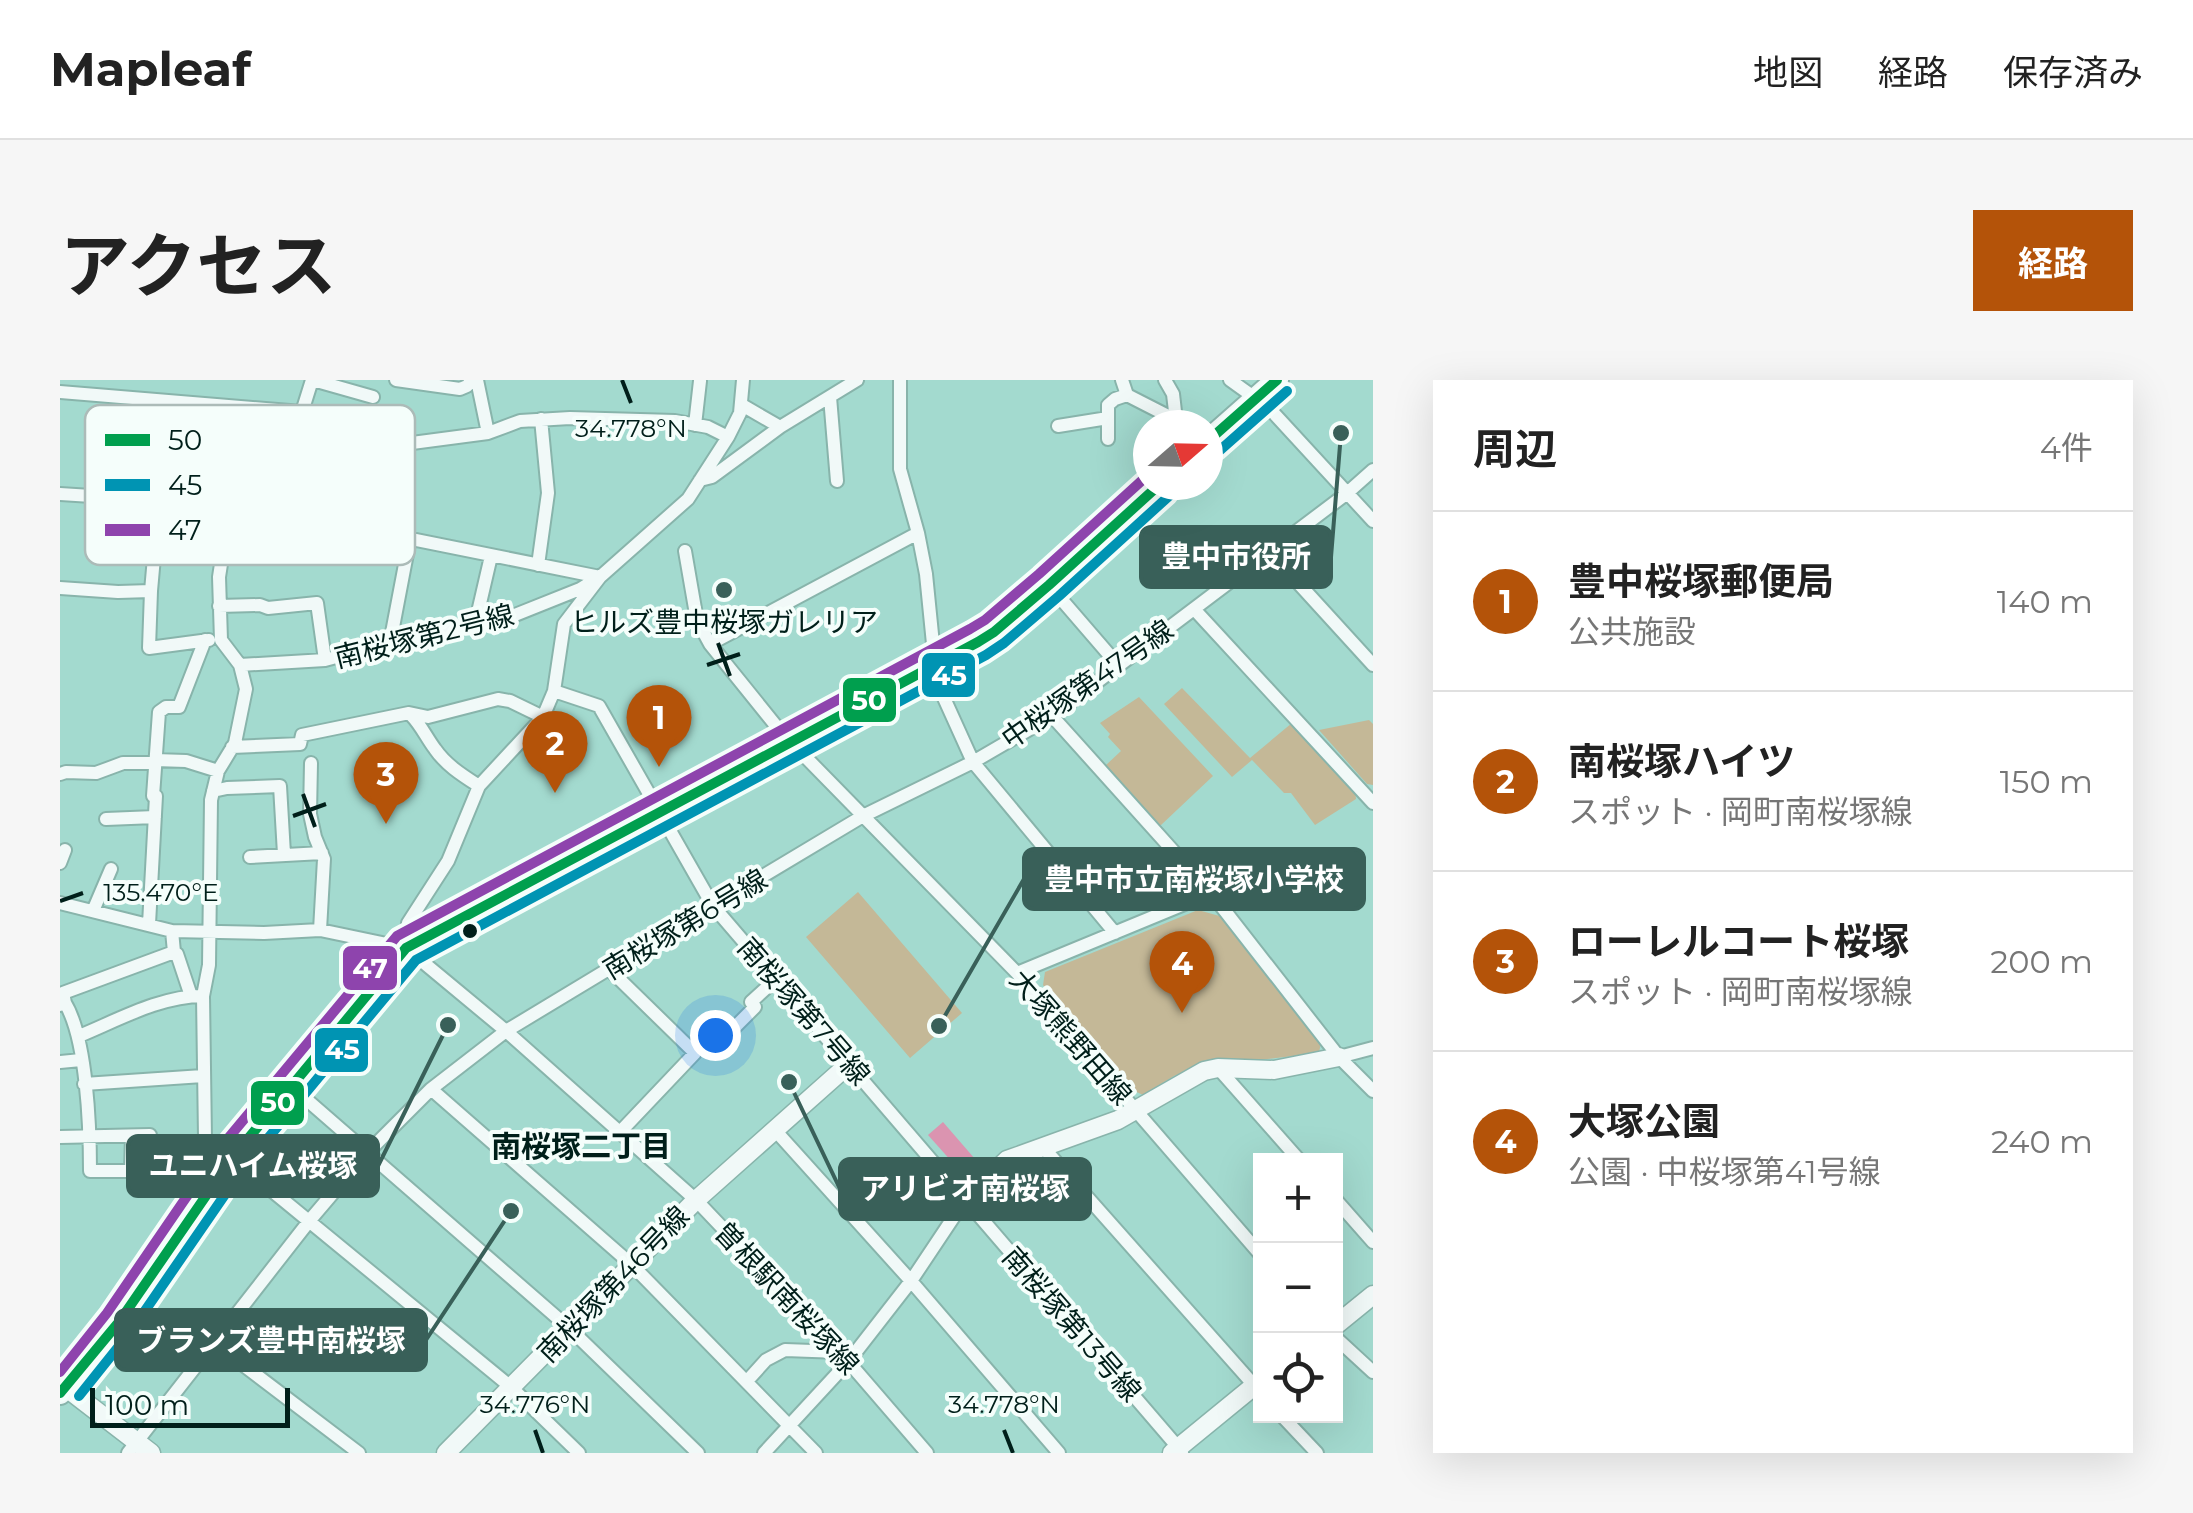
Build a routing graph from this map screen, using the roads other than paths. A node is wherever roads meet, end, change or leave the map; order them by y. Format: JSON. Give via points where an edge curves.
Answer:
{"nodes":[{"id":1,"x":312,"y":380,"type":"edge"},
{"id":2,"x":396,"y":380,"type":"edge"},
{"id":3,"x":475,"y":380,"type":"edge"},
{"id":4,"x":743,"y":380,"type":"edge"},
{"id":5,"x":857,"y":380,"type":"edge"},
{"id":6,"x":900,"y":380,"type":"edge"},
{"id":7,"x":1122,"y":380,"type":"edge"},
{"id":8,"x":1165,"y":380,"type":"edge"},
{"id":9,"x":1230,"y":380,"type":"edge"},
{"id":10,"x":1276,"y":380,"type":"edge"},
{"id":11,"x":700,"y":381,"type":"edge"},
{"id":12,"x":60,"y":392,"type":"edge"},
{"id":13,"x":1127,"y":395,"type":"junction"},
{"id":14,"x":372,"y":397,"type":"dead end"},
{"id":15,"x":830,"y":397,"type":"junction"},
{"id":16,"x":1256,"y":398,"type":"junction"},
{"id":17,"x":217,"y":405,"type":"edge"},
{"id":18,"x":304,"y":405,"type":"edge"},
{"id":19,"x":742,"y":405,"type":"junction"},
{"id":20,"x":1154,"y":410,"type":"edge"},
{"id":21,"x":1176,"y":410,"type":"edge"},
{"id":22,"x":1108,"y":418,"type":"junction"},
{"id":23,"x":541,"y":420,"type":"junction"},
{"id":24,"x":695,"y":425,"type":"junction"},
{"id":25,"x":1058,"y":426,"type":"dead end"},
{"id":26,"x":780,"y":427,"type":"junction"},
{"id":27,"x":1223,"y":428,"type":"edge"},
{"id":28,"x":488,"y":432,"type":"junction"},
{"id":29,"x":728,"y":437,"type":"junction"},
{"id":30,"x":1108,"y":439,"type":"dead end"},
{"id":31,"x":415,"y":443,"type":"edge"},
{"id":32,"x":1373,"y":470,"type":"edge"},
{"id":33,"x":700,"y":480,"type":"junction"},
{"id":34,"x":837,"y":481,"type":"dead end"},
{"id":35,"x":60,"y":494,"type":"edge"},
{"id":36,"x":1346,"y":494,"type":"junction"},
{"id":37,"x":85,"y":496,"type":"edge"},
{"id":38,"x":1143,"y":500,"type":"edge"},
{"id":39,"x":1373,"y":521,"type":"edge"},
{"id":40,"x":918,"y":533,"type":"junction"},
{"id":41,"x":415,"y":539,"type":"edge"},
{"id":42,"x":685,"y":551,"type":"dead end"},
{"id":43,"x":1270,"y":552,"type":"junction"},
{"id":44,"x":491,"y":556,"type":"junction"},
{"id":45,"x":153,"y":565,"type":"edge"},
{"id":46,"x":223,"y":565,"type":"edge"},
{"id":47,"x":405,"y":565,"type":"edge"},
{"id":48,"x":538,"y":565,"type":"junction"},
{"id":49,"x":600,"y":577,"type":"junction"},
{"id":50,"x":1049,"y":586,"type":"junction"},
{"id":51,"x":60,"y":588,"type":"edge"},
{"id":52,"x":151,"y":591,"type":"junction"},
{"id":53,"x":219,"y":606,"type":"junction"},
{"id":54,"x":1194,"y":609,"type":"junction"},
{"id":55,"x":475,"y":625,"type":"junction"},
{"id":56,"x":205,"y":640,"type":"junction"},
{"id":57,"x":221,"y":640,"type":"junction"},
{"id":58,"x":390,"y":643,"type":"junction"},
{"id":59,"x":710,"y":644,"type":"junction"},
{"id":60,"x":325,"y":660,"type":"junction"},
{"id":61,"x":240,"y":665,"type":"junction"},
{"id":62,"x":1118,"y":665,"type":"junction"},
{"id":63,"x":1373,"y":665,"type":"edge"},
{"id":64,"x":930,"y":667,"type":"junction"},
{"id":65,"x":554,"y":691,"type":"junction"},
{"id":66,"x":409,"y":713,"type":"junction"},
{"id":67,"x":1052,"y":716,"type":"junction"},
{"id":68,"x":543,"y":718,"type":"junction"},
{"id":69,"x":790,"y":742,"type":"junction"},
{"id":70,"x":232,"y":747,"type":"junction"},
{"id":71,"x":155,"y":760,"type":"junction"},
{"id":72,"x":973,"y":762,"type":"junction"},
{"id":73,"x":311,"y":764,"type":"dead end"},
{"id":74,"x":218,"y":770,"type":"junction"},
{"id":75,"x":60,"y":774,"type":"edge"},
{"id":76,"x":479,"y":786,"type":"junction"},
{"id":77,"x":213,"y":791,"type":"junction"},
{"id":78,"x":1372,"y":799,"type":"edge"},
{"id":79,"x":660,"y":811,"type":"junction"},
{"id":80,"x":863,"y":816,"type":"junction"},
{"id":81,"x":155,"y":817,"type":"junction"},
{"id":82,"x":106,"y":819,"type":"dead end"},
{"id":83,"x":322,"y":853,"type":"junction"},
{"id":84,"x":284,"y":854,"type":"junction"},
{"id":85,"x":250,"y":857,"type":"dead end"},
{"id":86,"x":111,"y":869,"type":"dead end"},
{"id":87,"x":1211,"y":892,"type":"junction"},
{"id":88,"x":60,"y":903,"type":"edge"},
{"id":89,"x":712,"y":906,"type":"junction"},
{"id":90,"x":93,"y":911,"type":"junction"},
{"id":91,"x":149,"y":924,"type":"junction"},
{"id":92,"x":320,"y":930,"type":"junction"},
{"id":93,"x":172,"y":931,"type":"junction"},
{"id":94,"x":208,"y":932,"type":"junction"},
{"id":95,"x":1115,"y":933,"type":"junction"},
{"id":96,"x":406,"y":948,"type":"junction"},
{"id":97,"x":174,"y":952,"type":"junction"},
{"id":98,"x":610,"y":970,"type":"junction"},
{"id":99,"x":1017,"y":973,"type":"junction"},
{"id":100,"x":776,"y":980,"type":"junction"},
{"id":101,"x":198,"y":996,"type":"junction"},
{"id":102,"x":62,"y":998,"type":"edge"},
{"id":103,"x":506,"y":1031,"type":"junction"},
{"id":104,"x":79,"y":1036,"type":"junction"},
{"id":105,"x":1373,"y":1048,"type":"edge"},
{"id":106,"x":711,"y":1051,"type":"dead end"},
{"id":107,"x":1339,"y":1057,"type":"junction"},
{"id":108,"x":81,"y":1060,"type":"junction"},
{"id":109,"x":60,"y":1062,"type":"edge"},
{"id":110,"x":849,"y":1064,"type":"junction"},
{"id":111,"x":1218,"y":1068,"type":"junction"},
{"id":112,"x":203,"y":1076,"type":"junction"},
{"id":113,"x":84,"y":1084,"type":"junction"},
{"id":114,"x":292,"y":1086,"type":"junction"},
{"id":115,"x":432,"y":1089,"type":"junction"},
{"id":116,"x":1373,"y":1092,"type":"edge"},
{"id":117,"x":1134,"y":1110,"type":"junction"},
{"id":118,"x":774,"y":1129,"type":"junction"},
{"id":119,"x":620,"y":1131,"type":"junction"},
{"id":120,"x":132,"y":1136,"type":"junction"},
{"id":121,"x":150,"y":1136,"type":"dead end"},
{"id":122,"x":60,"y":1138,"type":"edge"},
{"id":123,"x":90,"y":1138,"type":"junction"},
{"id":124,"x":1042,"y":1146,"type":"junction"},
{"id":125,"x":367,"y":1153,"type":"junction"},
{"id":126,"x":1294,"y":1153,"type":"edge"},
{"id":127,"x":229,"y":1163,"type":"junction"},
{"id":128,"x":696,"y":1200,"type":"junction"},
{"id":129,"x":965,"y":1200,"type":"junction"},
{"id":130,"x":1343,"y":1208,"type":"edge"},
{"id":131,"x":310,"y":1220,"type":"junction"},
{"id":132,"x":1373,"y":1242,"type":"edge"},
{"id":133,"x":1253,"y":1246,"type":"edge"},
{"id":134,"x":631,"y":1264,"type":"junction"},
{"id":135,"x":911,"y":1281,"type":"junction"},
{"id":136,"x":1373,"y":1296,"type":"edge"},
{"id":137,"x":1343,"y":1320,"type":"edge"},
{"id":138,"x":120,"y":1322,"type":"junction"},
{"id":139,"x":569,"y":1328,"type":"junction"},
{"id":140,"x":213,"y":1342,"type":"junction"},
{"id":141,"x":1343,"y":1344,"type":"edge"},
{"id":142,"x":844,"y":1357,"type":"junction"},
{"id":143,"x":1373,"y":1372,"type":"edge"},
{"id":144,"x":1253,"y":1380,"type":"edge"},
{"id":145,"x":747,"y":1381,"type":"junction"},
{"id":146,"x":512,"y":1387,"type":"junction"},
{"id":147,"x":62,"y":1388,"type":"edge"},
{"id":148,"x":1253,"y":1390,"type":"edge"},
{"id":149,"x":1288,"y":1423,"type":"edge"},
{"id":150,"x":790,"y":1425,"type":"junction"},
{"id":151,"x":139,"y":1450,"type":"edge"},
{"id":152,"x":1178,"y":1451,"type":"edge"},
{"id":153,"x":1312,"y":1451,"type":"edge"},
{"id":154,"x":360,"y":1453,"type":"edge"},
{"id":155,"x":446,"y":1453,"type":"edge"},
{"id":156,"x":579,"y":1453,"type":"edge"},
{"id":157,"x":698,"y":1453,"type":"edge"},
{"id":158,"x":764,"y":1453,"type":"edge"},
{"id":159,"x":816,"y":1453,"type":"edge"},
{"id":160,"x":926,"y":1453,"type":"edge"},
{"id":161,"x":1059,"y":1453,"type":"edge"}],
"edges":[{"from":1,"to":14,"type":"street"},
{"from":1,"to":18,"type":"street"},
{"from":2,"to":3,"type":"street","via":[[460,389]]},
{"from":3,"to":28,"type":"street"},
{"from":4,"to":19,"type":"street"},
{"from":5,"to":15,"type":"street"},
{"from":6,"to":40,"type":"street","via":[[900,469]]},
{"from":7,"to":13,"type":"street"},
{"from":8,"to":21,"type":"street"},
{"from":9,"to":16,"type":"street"},
{"from":10,"to":16,"type":"highway"},
{"from":11,"to":24,"type":"street"},
{"from":12,"to":17,"type":"street"},
{"from":13,"to":20,"type":"street"},
{"from":13,"to":22,"type":"street","via":[[1108,405]]},
{"from":15,"to":26,"type":"street"},
{"from":15,"to":34,"type":"street"},
{"from":16,"to":27,"type":"highway"},
{"from":16,"to":36,"type":"street"},
{"from":19,"to":26,"type":"street"},
{"from":19,"to":29,"type":"street"},
{"from":22,"to":25,"type":"street"},
{"from":22,"to":30,"type":"street"},
{"from":23,"to":24,"type":"street"},
{"from":23,"to":28,"type":"street"},
{"from":23,"to":48,"type":"street","via":[[548,493]]},
{"from":24,"to":29,"type":"street"},
{"from":26,"to":33,"type":"street"},
{"from":28,"to":31,"type":"street"},
{"from":29,"to":33,"type":"street"},
{"from":32,"to":36,"type":"street","name":"中桜塚第47号線"},
{"from":33,"to":49,"type":"street","via":[[688,499]]},
{"from":35,"to":37,"type":"street"},
{"from":36,"to":39,"type":"street"},
{"from":36,"to":43,"type":"street","name":"中桜塚第47号線"},
{"from":38,"to":50,"type":"highway"},
{"from":40,"to":59,"type":"street"},
{"from":40,"to":64,"type":"street","via":[[933,644]]},
{"from":41,"to":44,"type":"street"},
{"from":42,"to":59,"type":"street","name":"大塚熊野田線","via":[[696,620]]},
{"from":43,"to":54,"type":"street","name":"中桜塚第47号線"},
{"from":43,"to":63,"type":"street"},
{"from":44,"to":48,"type":"street"},
{"from":44,"to":55,"type":"street"},
{"from":45,"to":52,"type":"street"},
{"from":46,"to":53,"type":"street"},
{"from":47,"to":58,"type":"street"},
{"from":48,"to":49,"type":"street"},
{"from":49,"to":55,"type":"street","name":"南桜塚第2号線","via":[[510,617]]},
{"from":49,"to":65,"type":"street","via":[[564,624]]},
{"from":50,"to":62,"type":"street"},
{"from":50,"to":64,"type":"highway","via":[[994,632]]},
{"from":51,"to":52,"type":"street"},
{"from":52,"to":56,"type":"street","via":[[149,648]]},
{"from":53,"to":57,"type":"street"},
{"from":53,"to":60,"type":"street","via":[[316,603]]},
{"from":54,"to":62,"type":"street","name":"中桜塚第47号線"},
{"from":54,"to":78,"type":"street"},
{"from":55,"to":58,"type":"street","name":"南桜塚第2号線"},
{"from":56,"to":57,"type":"street"},
{"from":56,"to":71,"type":"street","via":[[179,706],[159,712]]},
{"from":57,"to":61,"type":"street"},
{"from":58,"to":60,"type":"street","name":"南桜塚第2号線"},
{"from":59,"to":69,"type":"street","name":"大塚熊野田線"},
{"from":60,"to":61,"type":"street","name":"南桜塚第2号線"},
{"from":61,"to":70,"type":"street","via":[[246,689]]},
{"from":62,"to":67,"type":"street","name":"中桜塚第47号線"},
{"from":64,"to":69,"type":"highway"},
{"from":64,"to":72,"type":"street"},
{"from":65,"to":68,"type":"street"},
{"from":65,"to":79,"type":"street","name":"南桜塚第7号線","via":[[600,706]]},
{"from":66,"to":68,"type":"street","via":[[428,717],[498,699]]},
{"from":66,"to":70,"type":"street","via":[[302,735],[300,744]]},
{"from":66,"to":76,"type":"street","via":[[451,767]]},
{"from":67,"to":72,"type":"street","name":"中桜塚第47号線"},
{"from":67,"to":87,"type":"street"},
{"from":68,"to":76,"type":"street"},
{"from":69,"to":79,"type":"highway"},
{"from":69,"to":80,"type":"street","name":"大塚熊野田線"},
{"from":70,"to":74,"type":"street"},
{"from":71,"to":74,"type":"street"},
{"from":71,"to":75,"type":"street"},
{"from":71,"to":81,"type":"street"},
{"from":72,"to":80,"type":"street","name":"中桜塚第47号線"},
{"from":72,"to":95,"type":"street"},
{"from":73,"to":83,"type":"street","via":[[310,814]]},
{"from":74,"to":77,"type":"street"},
{"from":76,"to":96,"type":"street","via":[[448,861],[408,923]]},
{"from":77,"to":84,"type":"street","via":[[280,786]]},
{"from":77,"to":94,"type":"street"},
{"from":79,"to":89,"type":"street","name":"南桜塚第7号線"},
{"from":79,"to":96,"type":"highway"},
{"from":80,"to":89,"type":"street","name":"南桜塚第6号線"},
{"from":80,"to":99,"type":"street","name":"大塚熊野田線"},
{"from":81,"to":82,"type":"street"},
{"from":81,"to":91,"type":"street"},
{"from":83,"to":84,"type":"street"},
{"from":83,"to":92,"type":"street"},
{"from":84,"to":85,"type":"street"},
{"from":86,"to":90,"type":"street"},
{"from":87,"to":95,"type":"street"},
{"from":87,"to":107,"type":"street"},
{"from":88,"to":90,"type":"street","name":"曽根駅南桜塚線"},
{"from":89,"to":98,"type":"street","name":"南桜塚第6号線"},
{"from":89,"to":100,"type":"street","name":"南桜塚第7号線"},
{"from":90,"to":91,"type":"street","name":"曽根駅南桜塚線"},
{"from":91,"to":93,"type":"street","name":"曽根駅南桜塚線"},
{"from":92,"to":94,"type":"street","name":"曽根駅南桜塚線"},
{"from":92,"to":96,"type":"street","name":"曽根駅南桜塚線"},
{"from":93,"to":94,"type":"street","name":"曽根駅南桜塚線"},
{"from":93,"to":97,"type":"street"},
{"from":94,"to":101,"type":"street","via":[[209,965]]},
{"from":95,"to":99,"type":"street"},
{"from":96,"to":103,"type":"street","name":"曽根駅南桜塚線"},
{"from":96,"to":114,"type":"highway"},
{"from":97,"to":101,"type":"street"},
{"from":97,"to":102,"type":"street"},
{"from":98,"to":103,"type":"street","name":"南桜塚第6号線"},
{"from":98,"to":119,"type":"street","via":[[695,1053]]},
{"from":99,"to":117,"type":"street","name":"大塚熊野田線"},
{"from":100,"to":106,"type":"street"},
{"from":100,"to":110,"type":"street","name":"南桜塚第7号線"},
{"from":101,"to":104,"type":"street","via":[[140,1010]]},
{"from":101,"to":112,"type":"street"},
{"from":102,"to":104,"type":"street"},
{"from":103,"to":115,"type":"street","name":"南桜塚第6号線"},
{"from":103,"to":119,"type":"street","name":"曽根駅南桜塚線"},
{"from":104,"to":108,"type":"street"},
{"from":105,"to":107,"type":"street"},
{"from":107,"to":111,"type":"street","via":[[1274,1070]]},
{"from":107,"to":116,"type":"street"},
{"from":108,"to":109,"type":"street"},
{"from":108,"to":113,"type":"street"},
{"from":110,"to":118,"type":"street","name":"南桜塚第46号線"},
{"from":110,"to":129,"type":"street","name":"南桜塚第7号線"},
{"from":111,"to":117,"type":"street"},
{"from":111,"to":126,"type":"street"},
{"from":112,"to":113,"type":"street"},
{"from":112,"to":127,"type":"street","via":[[205,1138],[214,1157]]},
{"from":113,"to":123,"type":"street"},
{"from":114,"to":125,"type":"street"},
{"from":114,"to":127,"type":"highway"},
{"from":115,"to":125,"type":"street","name":"南桜塚第6号線"},
{"from":115,"to":134,"type":"street"},
{"from":117,"to":124,"type":"street"},
{"from":117,"to":133,"type":"street","name":"大塚熊野田線"},
{"from":118,"to":128,"type":"street","name":"南桜塚第46号線"},
{"from":118,"to":135,"type":"street"},
{"from":119,"to":128,"type":"street","name":"曽根駅南桜塚線"},
{"from":120,"to":121,"type":"street"},
{"from":120,"to":123,"type":"street"},
{"from":120,"to":123,"type":"street","via":[[131,1171],[90,1171]]},
{"from":122,"to":123,"type":"street"},
{"from":124,"to":129,"type":"street","via":[[1007,1160]]},
{"from":124,"to":144,"type":"street"},
{"from":125,"to":131,"type":"street","name":"南桜塚第6号線"},
{"from":125,"to":139,"type":"street"},
{"from":127,"to":131,"type":"street"},
{"from":127,"to":138,"type":"highway"},
{"from":128,"to":134,"type":"street","name":"南桜塚第46号線"},
{"from":128,"to":142,"type":"street","name":"曽根駅南桜塚線"},
{"from":129,"to":135,"type":"street"},
{"from":129,"to":152,"type":"street","name":"南桜塚第13号線"},
{"from":130,"to":132,"type":"street"},
{"from":131,"to":140,"type":"street","name":"南桜塚第6号線"},
{"from":131,"to":146,"type":"street"},
{"from":134,"to":139,"type":"street","name":"南桜塚第46号線"},
{"from":134,"to":145,"type":"street"},
{"from":135,"to":142,"type":"street"},
{"from":135,"to":161,"type":"street"},
{"from":136,"to":137,"type":"street"},
{"from":138,"to":140,"type":"street"},
{"from":138,"to":147,"type":"highway"},
{"from":139,"to":146,"type":"street","name":"南桜塚第46号線"},
{"from":139,"to":157,"type":"street"},
{"from":140,"to":151,"type":"street","name":"南桜塚第6号線"},
{"from":140,"to":154,"type":"street"},
{"from":141,"to":143,"type":"street"},
{"from":142,"to":145,"type":"street","via":[[785,1350]]},
{"from":142,"to":150,"type":"street"},
{"from":142,"to":160,"type":"street","name":"曽根駅南桜塚線"},
{"from":145,"to":150,"type":"street"},
{"from":146,"to":155,"type":"street","name":"南桜塚第46号線"},
{"from":146,"to":156,"type":"street"},
{"from":147,"to":151,"type":"street"},
{"from":148,"to":152,"type":"street"},
{"from":149,"to":153,"type":"street"},
{"from":150,"to":158,"type":"street"},
{"from":150,"to":159,"type":"street"}]}
